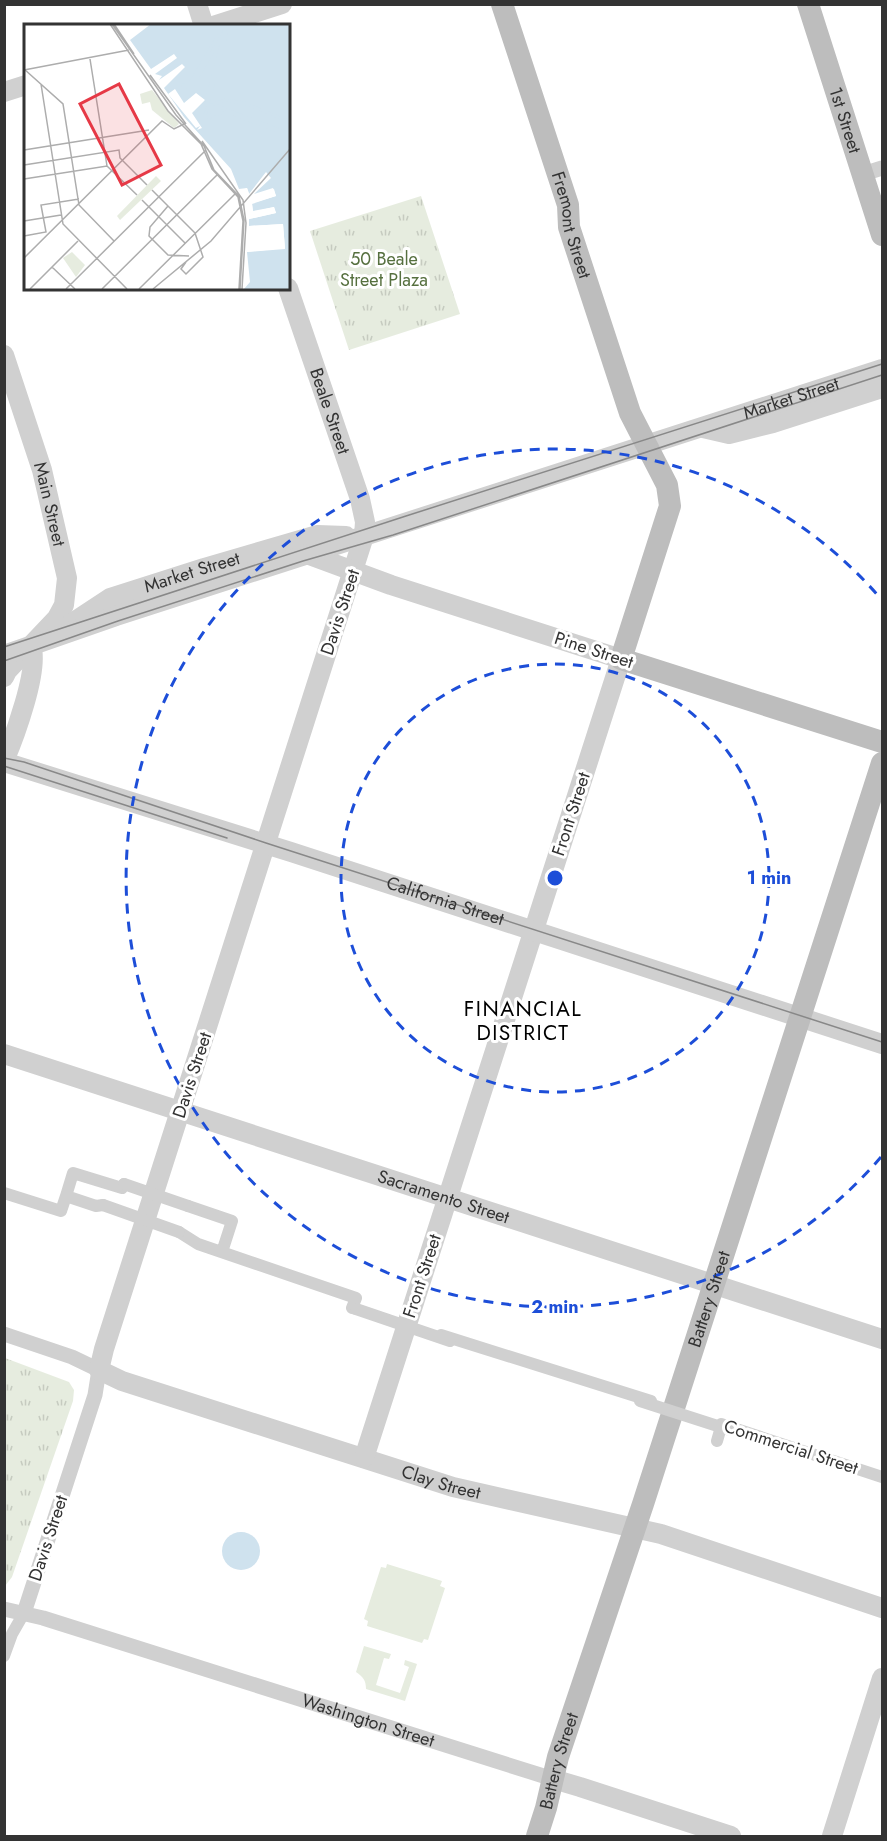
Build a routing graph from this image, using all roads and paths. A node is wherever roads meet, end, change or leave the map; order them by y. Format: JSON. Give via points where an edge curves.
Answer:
{"nodes":[{"id":1,"x":197,"y":4,"type":"edge"},
{"id":2,"x":282,"y":4,"type":"edge"},
{"id":3,"x":502,"y":4,"type":"edge"},
{"id":4,"x":808,"y":4,"type":"edge"},
{"id":5,"x":203,"y":24,"type":"edge"},
{"id":6,"x":219,"y":24,"type":"edge"},
{"id":7,"x":24,"y":86,"type":"edge"},
{"id":8,"x":4,"y":92,"type":"edge"},
{"id":9,"x":873,"y":171,"type":"edge"},
{"id":10,"x":882,"y":235,"type":"edge"},
{"id":11,"x":289,"y":290,"type":"edge"},
{"id":12,"x":4,"y":355,"type":"edge"},
{"id":13,"x":882,"y":369,"type":"edge"},
{"id":14,"x":882,"y":388,"type":"edge"},
{"id":15,"x":700,"y":428,"type":"junction"},
{"id":16,"x":647,"y":445,"type":"junction"},
{"id":17,"x":364,"y":536,"type":"junction"},
{"id":18,"x":307,"y":554,"type":"junction"},
{"id":19,"x":353,"y":571,"type":"junction"},
{"id":20,"x":31,"y":646,"type":"junction"},
{"id":21,"x":4,"y":655,"type":"edge"},
{"id":22,"x":621,"y":658,"type":"junction"},
{"id":23,"x":4,"y":676,"type":"edge"},
{"id":24,"x":882,"y":742,"type":"edge"},
{"id":25,"x":4,"y":761,"type":"edge"},
{"id":26,"x":882,"y":763,"type":"edge"},
{"id":27,"x":266,"y":845,"type":"junction"},
{"id":28,"x":532,"y":931,"type":"junction"},
{"id":29,"x":800,"y":1018,"type":"junction"},
{"id":30,"x":882,"y":1044,"type":"edge"},
{"id":31,"x":4,"y":1054,"type":"edge"},
{"id":32,"x":180,"y":1111,"type":"junction"},
{"id":33,"x":4,"y":1192,"type":"edge"},
{"id":34,"x":66,"y":1196,"type":"junction"},
{"id":35,"x":447,"y":1198,"type":"junction"},
{"id":36,"x":222,"y":1252,"type":"junction"},
{"id":37,"x":714,"y":1284,"type":"junction"},
{"id":38,"x":435,"y":1333,"type":"dead end"},
{"id":39,"x":4,"y":1334,"type":"edge"},
{"id":40,"x":882,"y":1339,"type":"edge"},
{"id":41,"x":99,"y":1370,"type":"junction"},
{"id":42,"x":652,"y":1401,"type":"dead end"},
{"id":43,"x":699,"y":1417,"type":"dead end"},
{"id":44,"x":717,"y":1441,"type":"dead end"},
{"id":45,"x":364,"y":1458,"type":"junction"},
{"id":46,"x":882,"y":1477,"type":"edge"},
{"id":47,"x":634,"y":1528,"type":"junction"},
{"id":48,"x":882,"y":1608,"type":"edge"},
{"id":49,"x":4,"y":1610,"type":"edge"},
{"id":50,"x":24,"y":1613,"type":"junction"},
{"id":51,"x":4,"y":1656,"type":"edge"},
{"id":52,"x":882,"y":1678,"type":"edge"},
{"id":53,"x":553,"y":1779,"type":"junction"},
{"id":54,"x":537,"y":1836,"type":"edge"},
{"id":55,"x":731,"y":1836,"type":"edge"},
{"id":56,"x":832,"y":1836,"type":"edge"}],
"edges":[{"from":1,"to":5,"type":"street"},
{"from":2,"to":6,"type":"street"},
{"from":3,"to":16,"type":"main road","name":"Fremont Street","via":[[630,413]]},
{"from":4,"to":9,"type":"main road","name":"1st Street"},
{"from":7,"to":8,"type":"street"},
{"from":9,"to":10,"type":"main road","name":"1st Street"},
{"from":11,"to":17,"type":"street","name":"Beale Street","via":[[360,499]]},
{"from":12,"to":20,"type":"street","name":"Main Street","via":[[42,470],[67,578],[64,605]]},
{"from":13,"to":15,"type":"street","name":"Market Street"},
{"from":14,"to":15,"type":"street","name":"Market Street","via":[[729,434]]},
{"from":15,"to":16,"type":"street","name":"Market Street"},
{"from":16,"to":17,"type":"street","name":"Market Street"},
{"from":16,"to":22,"type":"main road","name":"Front Street","via":[[667,485],[669,506]]},
{"from":17,"to":18,"type":"street","name":"Market Street"},
{"from":17,"to":19,"type":"street","name":"Davis Street"},
{"from":17,"to":20,"type":"street","name":"Market Street","via":[[317,535],[110,598]]},
{"from":18,"to":19,"type":"street","name":"Pine Street"},
{"from":18,"to":20,"type":"street","name":"Market Street"},
{"from":19,"to":22,"type":"street","name":"Pine Street"},
{"from":19,"to":27,"type":"street","name":"Davis Street"},
{"from":20,"to":21,"type":"street","name":"Market Street"},
{"from":20,"to":23,"type":"street","name":"Main Street"},
{"from":20,"to":25,"type":"street","via":[[30,683]]},
{"from":22,"to":24,"type":"main road","name":"Pine Street"},
{"from":22,"to":28,"type":"street","name":"Front Street"},
{"from":25,"to":27,"type":"street","name":"California Street"},
{"from":26,"to":29,"type":"main road","name":"Battery Street"},
{"from":27,"to":28,"type":"street","name":"California Street"},
{"from":27,"to":32,"type":"street","name":"Davis Street"},
{"from":28,"to":29,"type":"street","name":"California Street"},
{"from":28,"to":35,"type":"street","name":"Front Street"},
{"from":29,"to":30,"type":"street","name":"California Street"},
{"from":29,"to":37,"type":"main road","name":"Battery Street"},
{"from":31,"to":32,"type":"street","name":"Sacramento Street"},
{"from":32,"to":35,"type":"street","name":"Sacramento Street"},
{"from":32,"to":41,"type":"street","name":"Davis Street"},
{"from":33,"to":34,"type":"street","via":[[61,1211]]},
{"from":34,"to":36,"type":"street","bridge":true,"via":[[179,1232]]},
{"from":34,"to":36,"type":"street","bridge":true,"via":[[73,1173],[122,1188],[124,1184],[232,1221]]},
{"from":35,"to":37,"type":"street","name":"Sacramento Street"},
{"from":35,"to":45,"type":"street","name":"Front Street"},
{"from":36,"to":44,"type":"street","bridge":true,"via":[[356,1298],[352,1308],[726,1429]]},
{"from":37,"to":40,"type":"street","name":"Sacramento Street"},
{"from":37,"to":47,"type":"main road","name":"Battery Street"},
{"from":38,"to":42,"type":"street"},
{"from":39,"to":41,"type":"street","name":"Clay Street"},
{"from":41,"to":45,"type":"street","name":"Clay Street","via":[[122,1381]]},
{"from":41,"to":50,"type":"street","name":"Davis Street","via":[[95,1395]]},
{"from":43,"to":46,"type":"street","name":"Commercial Street"},
{"from":45,"to":47,"type":"street","name":"Clay Street","via":[[453,1487]]},
{"from":47,"to":48,"type":"street","name":"Clay Street"},
{"from":47,"to":53,"type":"main road","name":"Battery Street"},
{"from":49,"to":50,"type":"street","name":"Washington Street"},
{"from":50,"to":51,"type":"street"},
{"from":50,"to":53,"type":"street","name":"Washington Street"},
{"from":52,"to":56,"type":"street"},
{"from":53,"to":54,"type":"main road","name":"Battery Street"},
{"from":53,"to":55,"type":"street","name":"Washington Street"}]}
